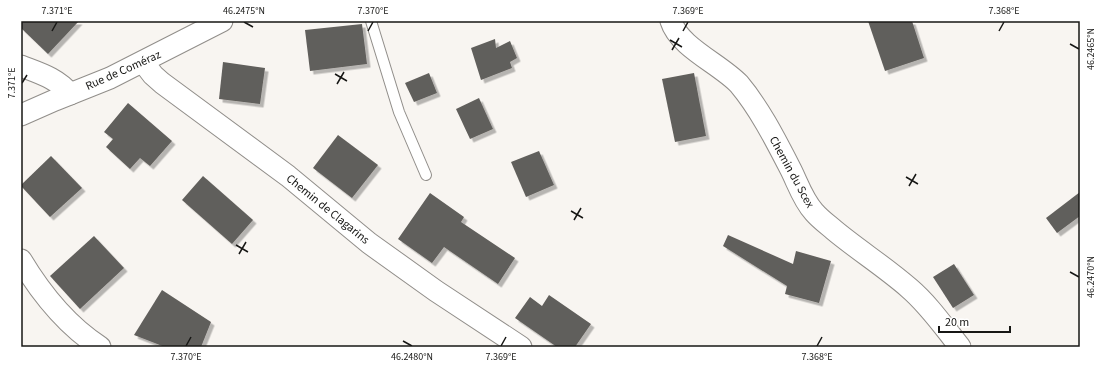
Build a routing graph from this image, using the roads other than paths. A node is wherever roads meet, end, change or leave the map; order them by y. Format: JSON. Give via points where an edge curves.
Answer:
{"nodes":[{"id":1,"x":222,"y":21,"type":"edge"},
{"id":2,"x":371,"y":21,"type":"edge"},
{"id":3,"x":671,"y":21,"type":"edge"},
{"id":4,"x":143,"y":62,"type":"junction"},
{"id":5,"x":21,"y":66,"type":"edge"},
{"id":6,"x":70,"y":94,"type":"junction"},
{"id":7,"x":21,"y":115,"type":"edge"},
{"id":8,"x":426,"y":175,"type":"dead end"},
{"id":9,"x":21,"y":260,"type":"edge"},
{"id":10,"x":100,"y":347,"type":"edge"},
{"id":11,"x":521,"y":347,"type":"edge"},
{"id":12,"x":960,"y":347,"type":"edge"}],
"edges":[{"from":1,"to":4,"type":"street","name":"Rue de Coméraz"},
{"from":2,"to":8,"type":"lane","via":[[399,112]]},
{"from":3,"to":12,"type":"street","name":"Chemin du Scex","via":[[680,37],[726,73],[753,103],[779,147],[804,199],[814,212],[909,287]]},
{"from":4,"to":6,"type":"street","name":"Rue de Coméraz"},
{"from":4,"to":11,"type":"street","name":"Chemin de Clagarins","via":[[152,75],[288,176],[369,243]]},
{"from":5,"to":6,"type":"street","via":[[52,78]]},
{"from":6,"to":7,"type":"street","name":"Rue de Coméraz"},
{"from":9,"to":10,"type":"street","via":[[35,284],[68,322]]}]}
